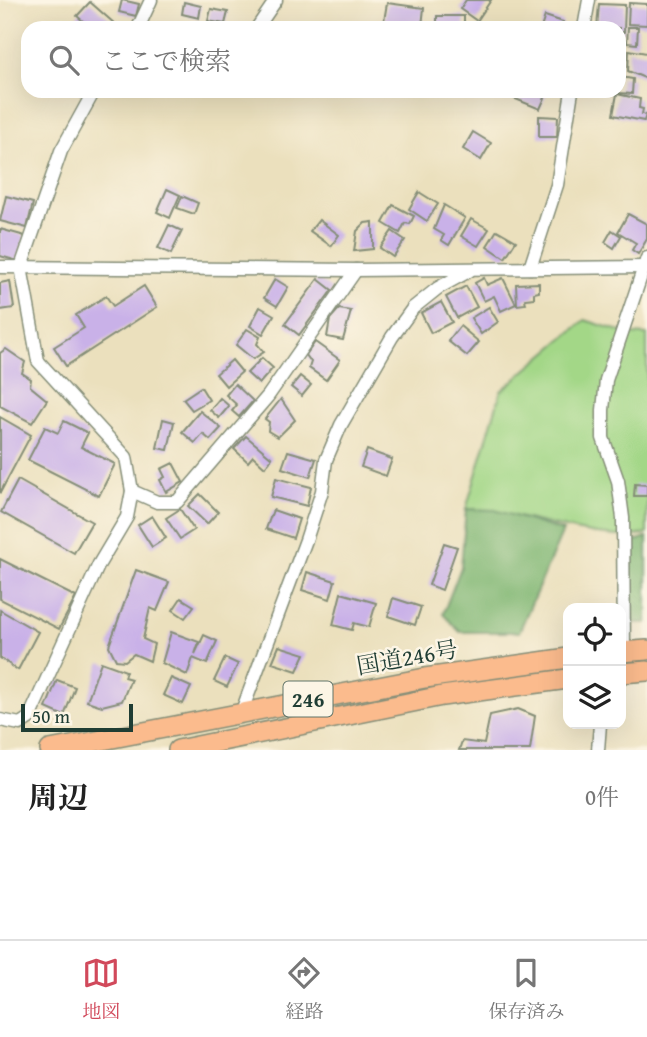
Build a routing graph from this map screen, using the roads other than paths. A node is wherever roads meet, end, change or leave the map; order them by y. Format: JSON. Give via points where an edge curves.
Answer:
{"nodes":[{"id":1,"x":151,"y":0,"type":"edge"},
{"id":2,"x":276,"y":0,"type":"edge"},
{"id":3,"x":589,"y":0,"type":"edge"},
{"id":4,"x":141,"y":21,"type":"edge"},
{"id":5,"x":262,"y":21,"type":"edge"},
{"id":6,"x":585,"y":21,"type":"edge"},
{"id":7,"x":90,"y":98,"type":"edge"},
{"id":8,"x":571,"y":98,"type":"edge"},
{"id":9,"x":645,"y":264,"type":"edge"},
{"id":10,"x":0,"y":267,"type":"edge"},
{"id":11,"x":20,"y":267,"type":"junction"},
{"id":12,"x":530,"y":268,"type":"junction"},
{"id":13,"x":472,"y":269,"type":"junction"},
{"id":14,"x":356,"y":270,"type":"junction"},
{"id":15,"x":132,"y":491,"type":"junction"},
{"id":16,"x":622,"y":603,"type":"edge"},
{"id":17,"x":647,"y":650,"type":"edge"},
{"id":18,"x":626,"y":652,"type":"edge"},
{"id":19,"x":563,"y":659,"type":"edge"},
{"id":20,"x":647,"y":671,"type":"edge"},
{"id":21,"x":626,"y":673,"type":"edge"},
{"id":22,"x":563,"y":680,"type":"edge"},
{"id":23,"x":242,"y":711,"type":"junction"},
{"id":24,"x":0,"y":720,"type":"edge"},
{"id":25,"x":600,"y":729,"type":"edge"},
{"id":26,"x":50,"y":750,"type":"edge"},
{"id":27,"x":178,"y":750,"type":"edge"},
{"id":28,"x":598,"y":750,"type":"edge"}],
"edges":[{"from":1,"to":4,"type":"street"},
{"from":2,"to":5,"type":"street"},
{"from":3,"to":6,"type":"street"},
{"from":7,"to":11,"type":"street","via":[[61,151]]},
{"from":8,"to":12,"type":"street","via":[[557,184]]},
{"from":9,"to":12,"type":"street"},
{"from":9,"to":16,"type":"street","via":[[606,380],[603,410],[603,438],[618,481],[623,518]]},
{"from":10,"to":11,"type":"street"},
{"from":11,"to":14,"type":"street"},
{"from":11,"to":15,"type":"street","via":[[38,361],[126,457]]},
{"from":12,"to":13,"type":"street"},
{"from":13,"to":14,"type":"street"},
{"from":13,"to":23,"type":"street","via":[[413,308],[341,425],[326,460],[306,540]]},
{"from":14,"to":15,"type":"street","via":[[268,396],[177,502],[157,502]]},
{"from":15,"to":24,"type":"street","via":[[127,517],[99,564],[29,718],[20,724]]},
{"from":17,"to":18,"type":"highway"},
{"from":19,"to":23,"type":"highway","name":"国道246号","number":"246"},
{"from":20,"to":21,"type":"highway"},
{"from":22,"to":27,"type":"highway","name":"国道246号","number":"246","via":[[442,696]]},
{"from":23,"to":26,"type":"highway","name":"国道246号","number":"246"},
{"from":25,"to":28,"type":"street"}]}
